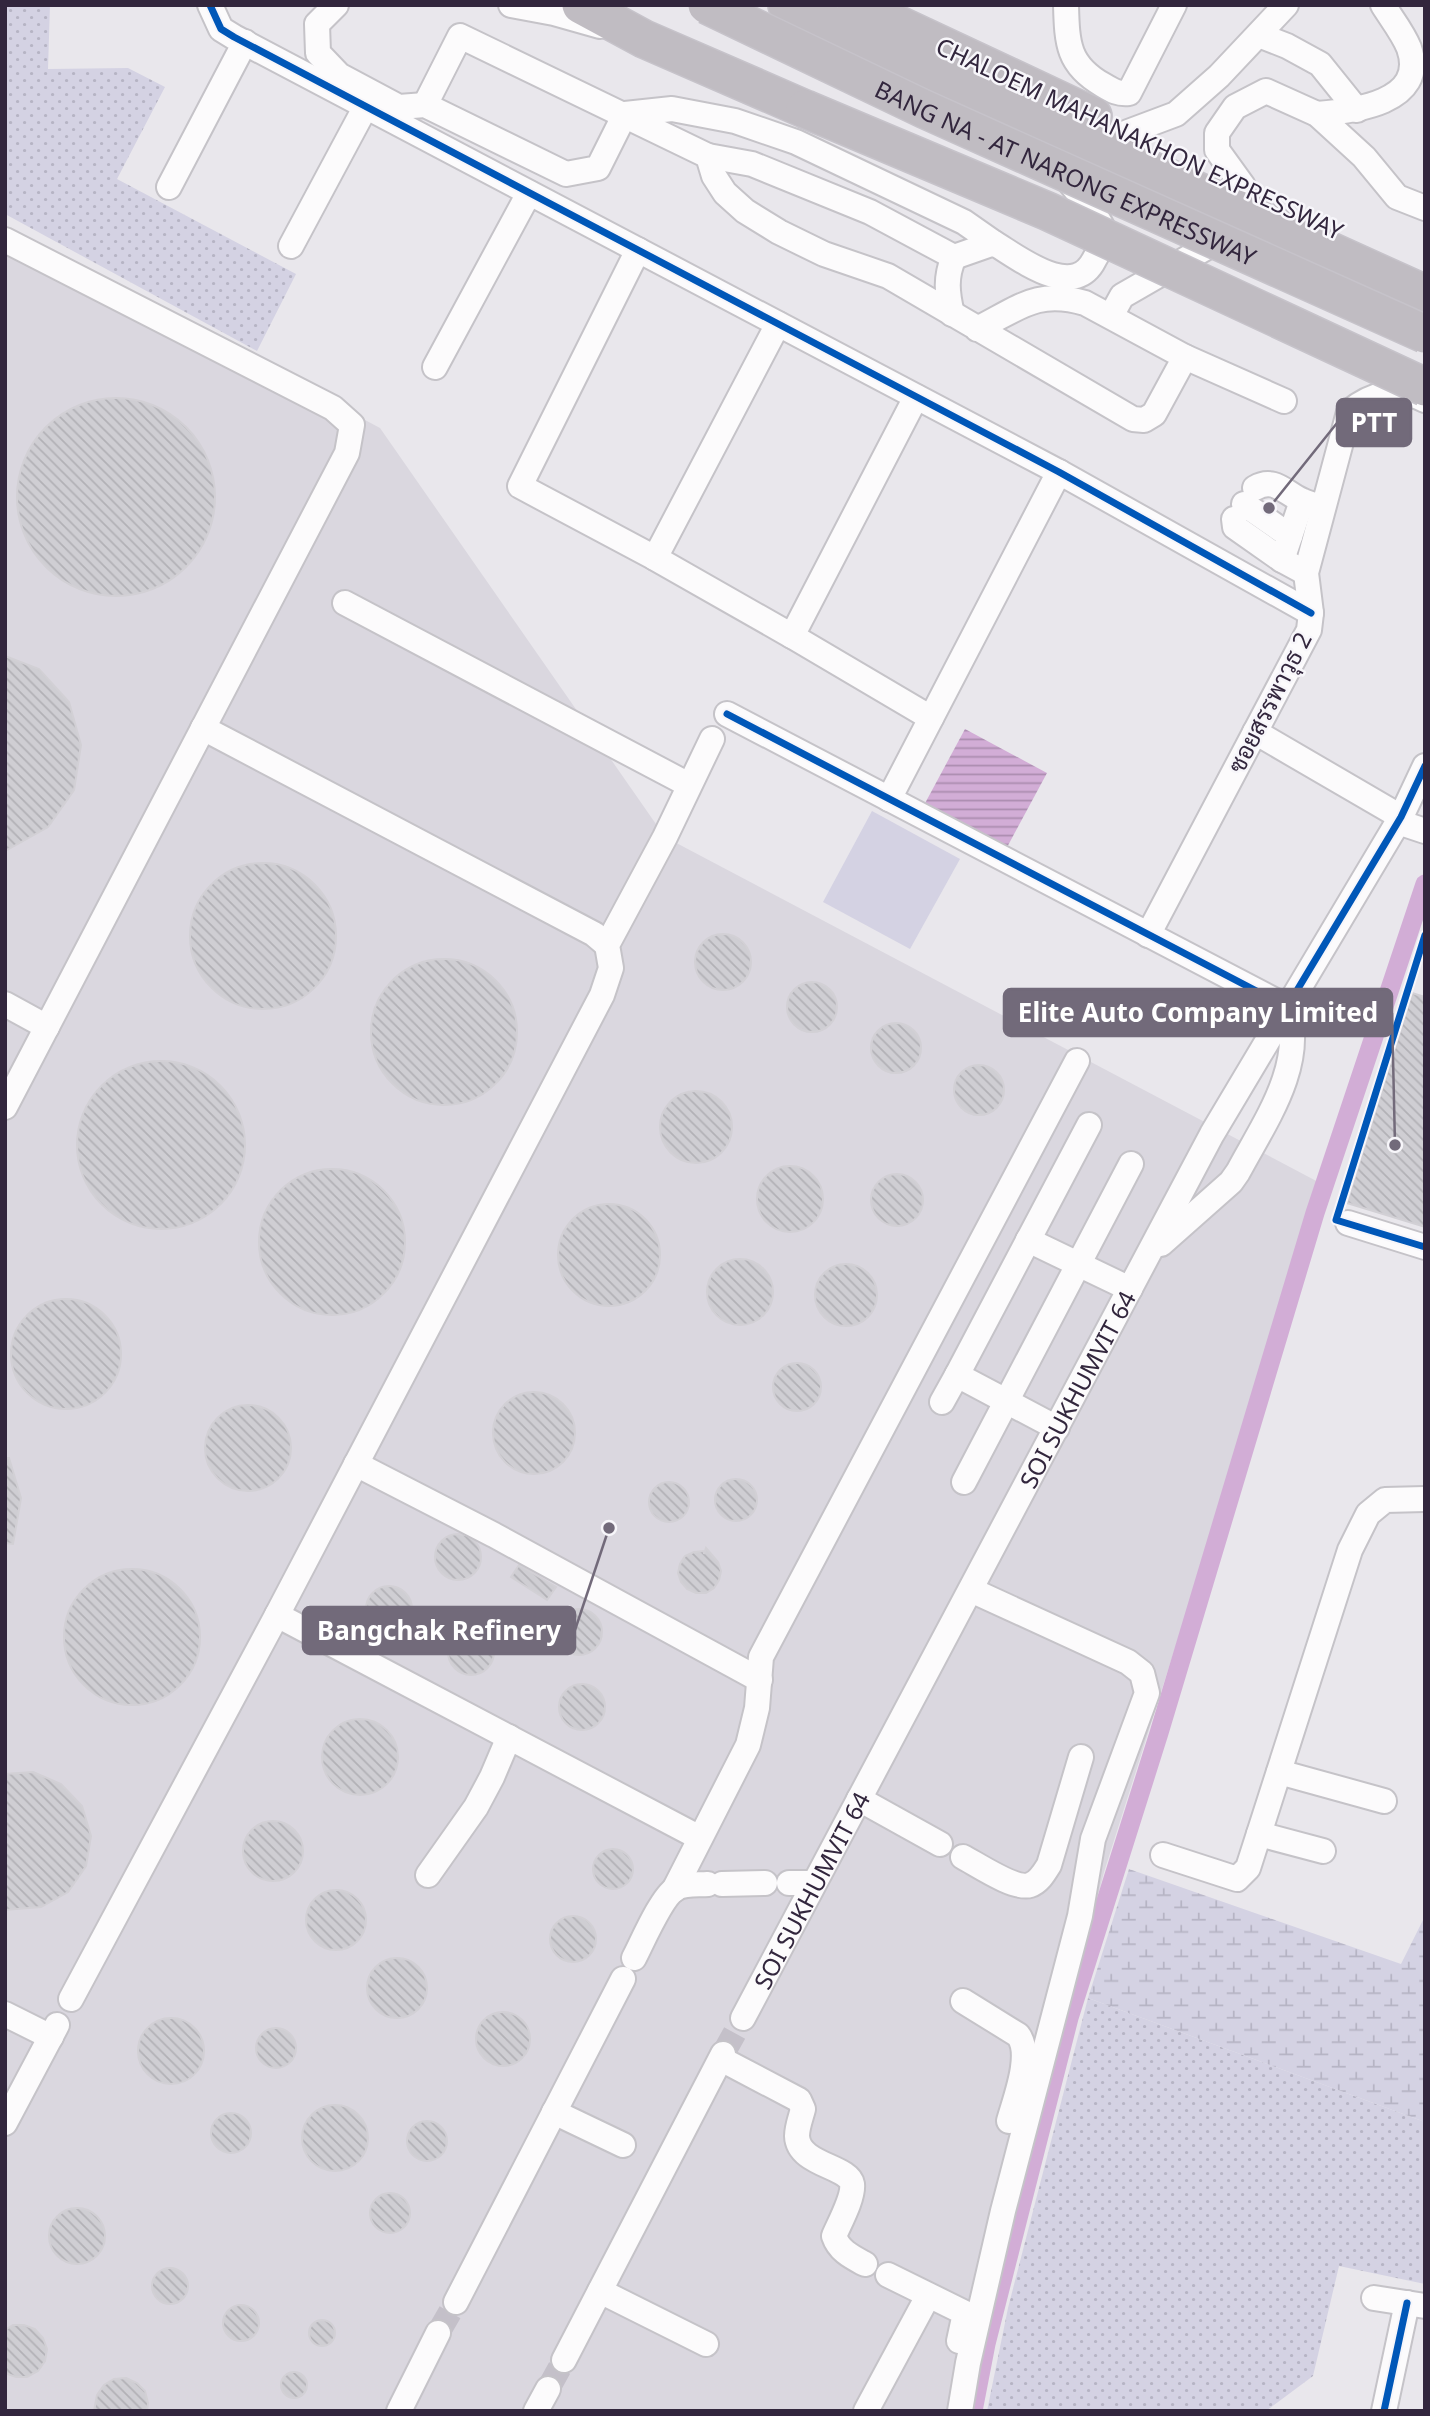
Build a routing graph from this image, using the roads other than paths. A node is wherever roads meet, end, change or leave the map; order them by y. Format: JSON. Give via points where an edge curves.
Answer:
{"nodes":[{"id":1,"x":209,"y":5,"type":"edge"},
{"id":2,"x":335,"y":5,"type":"edge"},
{"id":3,"x":511,"y":5,"type":"edge"},
{"id":4,"x":581,"y":5,"type":"edge"},
{"id":5,"x":707,"y":5,"type":"edge"},
{"id":6,"x":742,"y":5,"type":"edge"},
{"id":7,"x":787,"y":5,"type":"edge"},
{"id":8,"x":856,"y":5,"type":"edge"},
{"id":9,"x":1066,"y":5,"type":"edge"},
{"id":10,"x":1174,"y":5,"type":"edge"},
{"id":11,"x":1286,"y":5,"type":"edge"},
{"id":12,"x":1383,"y":5,"type":"edge"},
{"id":13,"x":1259,"y":35,"type":"junction"},
{"id":14,"x":644,"y":39,"type":"junction"},
{"id":15,"x":245,"y":43,"type":"junction"},
{"id":16,"x":425,"y":105,"type":"junction"},
{"id":17,"x":366,"y":106,"type":"junction"},
{"id":18,"x":1357,"y":110,"type":"junction"},
{"id":19,"x":625,"y":114,"type":"junction"},
{"id":20,"x":1317,"y":114,"type":"junction"},
{"id":21,"x":1128,"y":132,"type":"junction"},
{"id":22,"x":1046,"y":149,"type":"junction"},
{"id":23,"x":708,"y":156,"type":"junction"},
{"id":24,"x":1243,"y":186,"type":"junction"},
{"id":25,"x":169,"y":187,"type":"dead end"},
{"id":26,"x":529,"y":193,"type":"junction"},
{"id":27,"x":1425,"y":208,"type":"edge"},
{"id":28,"x":1228,"y":235,"type":"junction"},
{"id":29,"x":5,"y":240,"type":"edge"},
{"id":30,"x":994,"y":243,"type":"junction"},
{"id":31,"x":291,"y":246,"type":"dead end"},
{"id":32,"x":638,"y":250,"type":"junction"},
{"id":33,"x":954,"y":257,"type":"junction"},
{"id":34,"x":1425,"y":271,"type":"edge"},
{"id":35,"x":1050,"y":283,"type":"junction"},
{"id":36,"x":1425,"y":294,"type":"edge"},
{"id":37,"x":952,"y":314,"type":"junction"},
{"id":38,"x":1111,"y":316,"type":"junction"},
{"id":39,"x":778,"y":324,"type":"junction"},
{"id":40,"x":1425,"y":328,"type":"edge"},
{"id":41,"x":977,"y":329,"type":"junction"},
{"id":42,"x":1425,"y":334,"type":"edge"},
{"id":43,"x":1185,"y":357,"type":"junction"},
{"id":44,"x":435,"y":367,"type":"dead end"},
{"id":45,"x":1425,"y":387,"type":"edge"},
{"id":46,"x":916,"y":397,"type":"junction"},
{"id":47,"x":1425,"y":400,"type":"edge"},
{"id":48,"x":1284,"y":401,"type":"dead end"},
{"id":49,"x":1059,"y":472,"type":"junction"},
{"id":50,"x":1244,"y":504,"type":"junction"},
{"id":51,"x":1313,"y":504,"type":"junction"},
{"id":52,"x":1290,"y":536,"type":"junction"},
{"id":53,"x":655,"y":558,"type":"junction"},
{"id":54,"x":1282,"y":560,"type":"junction"},
{"id":55,"x":1306,"y":573,"type":"junction"},
{"id":56,"x":345,"y":603,"type":"dead end"},
{"id":57,"x":1311,"y":613,"type":"junction"},
{"id":58,"x":792,"y":636,"type":"junction"},
{"id":59,"x":727,"y":714,"type":"dead end"},
{"id":60,"x":931,"y":718,"type":"junction"},
{"id":61,"x":203,"y":728,"type":"junction"},
{"id":62,"x":1255,"y":732,"type":"junction"},
{"id":63,"x":712,"y":739,"type":"dead end"},
{"id":64,"x":1425,"y":766,"type":"edge"},
{"id":65,"x":689,"y":785,"type":"junction"},
{"id":66,"x":889,"y":799,"type":"junction"},
{"id":67,"x":1411,"y":825,"type":"edge"},
{"id":68,"x":1148,"y":935,"type":"junction"},
{"id":69,"x":607,"y":945,"type":"junction"},
{"id":70,"x":5,"y":1004,"type":"edge"},
{"id":71,"x":1287,"y":1007,"type":"junction"},
{"id":72,"x":47,"y":1027,"type":"junction"},
{"id":73,"x":1076,"y":1061,"type":"dead end"},
{"id":74,"x":5,"y":1107,"type":"edge"},
{"id":75,"x":1089,"y":1125,"type":"dead end"},
{"id":76,"x":1131,"y":1164,"type":"dead end"},
{"id":77,"x":1348,"y":1223,"type":"dead end"},
{"id":78,"x":1028,"y":1240,"type":"junction"},
{"id":79,"x":1425,"y":1247,"type":"edge"},
{"id":80,"x":1147,"y":1258,"type":"junction"},
{"id":81,"x":1077,"y":1264,"type":"junction"},
{"id":82,"x":1130,"y":1289,"type":"junction"},
{"id":83,"x":957,"y":1375,"type":"junction"},
{"id":84,"x":942,"y":1402,"type":"dead end"},
{"id":85,"x":1006,"y":1402,"type":"junction"},
{"id":86,"x":1056,"y":1429,"type":"junction"},
{"id":87,"x":356,"y":1464,"type":"junction"},
{"id":88,"x":964,"y":1482,"type":"dead end"},
{"id":89,"x":1425,"y":1499,"type":"edge"},
{"id":90,"x":971,"y":1590,"type":"junction"},
{"id":91,"x":276,"y":1615,"type":"junction"},
{"id":92,"x":760,"y":1680,"type":"junction"},
{"id":93,"x":509,"y":1737,"type":"junction"},
{"id":94,"x":1081,"y":1758,"type":"dead end"},
{"id":95,"x":1279,"y":1772,"type":"junction"},
{"id":96,"x":859,"y":1799,"type":"junction"},
{"id":97,"x":1384,"y":1801,"type":"dead end"},
{"id":98,"x":1259,"y":1834,"type":"junction"},
{"id":99,"x":700,"y":1838,"type":"junction"},
{"id":100,"x":940,"y":1844,"type":"dead end"},
{"id":101,"x":1323,"y":1851,"type":"dead end"},
{"id":102,"x":1163,"y":1855,"type":"dead end"},
{"id":103,"x":963,"y":1857,"type":"dead end"},
{"id":104,"x":428,"y":1875,"type":"dead end"},
{"id":105,"x":814,"y":1883,"type":"junction"},
{"id":106,"x":674,"y":1890,"type":"junction"},
{"id":107,"x":71,"y":1999,"type":"dead end"},
{"id":108,"x":963,"y":2001,"type":"dead end"},
{"id":109,"x":5,"y":2014,"type":"edge"},
{"id":110,"x":743,"y":2018,"type":"tunnel mouth"},
{"id":111,"x":554,"y":2112,"type":"junction"},
{"id":112,"x":5,"y":2123,"type":"edge"},
{"id":113,"x":623,"y":2145,"type":"dead end"},
{"id":114,"x":865,"y":2264,"type":"dead end"},
{"id":115,"x":888,"y":2275,"type":"dead end"},
{"id":116,"x":600,"y":2291,"type":"junction"},
{"id":117,"x":928,"y":2295,"type":"junction"},
{"id":118,"x":1374,"y":2298,"type":"dead end"},
{"id":119,"x":456,"y":2302,"type":"tunnel mouth"},
{"id":120,"x":1416,"y":2305,"type":"edge"},
{"id":121,"x":965,"y":2313,"type":"junction"},
{"id":122,"x":438,"y":2333,"type":"tunnel mouth"},
{"id":123,"x":706,"y":2344,"type":"dead end"},
{"id":124,"x":564,"y":2360,"type":"tunnel mouth"},
{"id":125,"x":548,"y":2389,"type":"tunnel mouth"},
{"id":126,"x":399,"y":2411,"type":"edge"},
{"id":127,"x":536,"y":2411,"type":"edge"},
{"id":128,"x":866,"y":2411,"type":"edge"},
{"id":129,"x":945,"y":2411,"type":"edge"},
{"id":130,"x":960,"y":2411,"type":"edge"},
{"id":131,"x":1384,"y":2411,"type":"edge"}],
"edges":[{"from":1,"to":15,"type":"street","via":[[221,29]]},
{"from":2,"to":16,"type":"street","via":[[317,24],[318,53],[339,75],[399,107]]},
{"from":3,"to":14,"type":"street"},
{"from":4,"to":14,"type":"highway"},
{"from":5,"to":42,"type":"highway","name":"BANG NA - AT NARONG EXPRESSWAY","bridge":true,"via":[[924,109]]},
{"from":6,"to":22,"type":"highway","name":"CHALOEM MAHANAKHON EXPRESSWAY"},
{"from":7,"to":36,"type":"highway","name":"BANG NA - AT NARONG EXPRESSWAY"},
{"from":8,"to":21,"type":"highway","name":"CHALOEM MAHANAKHON EXPRESSWAY"},
{"from":9,"to":10,"type":"street","via":[[1073,59],[1092,79],[1118,94],[1129,93]]},
{"from":11,"to":13,"type":"street"},
{"from":12,"to":18,"type":"street","via":[[1409,49],[1411,70],[1404,87],[1390,98]]},
{"from":13,"to":18,"type":"street","via":[[1320,64]]},
{"from":13,"to":21,"type":"street","via":[[1176,114]]},
{"from":14,"to":45,"type":"highway","bridge":true,"via":[[1047,211]]},
{"from":15,"to":17,"type":"street"},
{"from":15,"to":25,"type":"street"},
{"from":16,"to":19,"type":"street","via":[[566,174],[598,168]]},
{"from":16,"to":19,"type":"street","via":[[460,36]]},
{"from":17,"to":26,"type":"street"},
{"from":17,"to":31,"type":"street"},
{"from":18,"to":20,"type":"street"},
{"from":19,"to":23,"type":"street"},
{"from":19,"to":30,"type":"street","via":[[672,109],[735,121],[796,142],[964,222]]},
{"from":20,"to":24,"type":"street","via":[[1266,91],[1235,107],[1217,132],[1217,150]]},
{"from":20,"to":27,"type":"street","via":[[1364,157],[1397,197]]},
{"from":21,"to":24,"type":"highway","name":"CHALOEM MAHANAKHON EXPRESSWAY"},
{"from":22,"to":28,"type":"highway","name":"CHALOEM MAHANAKHON EXPRESSWAY"},
{"from":22,"to":35,"type":"street","via":[[1103,228],[1104,239],[1090,268]]},
{"from":23,"to":33,"type":"street","via":[[752,164],[870,212]]},
{"from":23,"to":37,"type":"street","via":[[725,193],[745,211],[824,254],[888,276]]},
{"from":24,"to":34,"type":"highway","name":"CHALOEM MAHANAKHON EXPRESSWAY"},
{"from":26,"to":32,"type":"street"},
{"from":26,"to":44,"type":"street"},
{"from":28,"to":38,"type":"street","via":[[1122,296]]},
{"from":28,"to":40,"type":"highway","name":"CHALOEM MAHANAKHON EXPRESSWAY"},
{"from":29,"to":61,"type":"street","via":[[333,408],[352,425],[347,453]]},
{"from":30,"to":33,"type":"street"},
{"from":30,"to":35,"type":"street"},
{"from":32,"to":39,"type":"street"},
{"from":32,"to":53,"type":"street","via":[[520,486]]},
{"from":33,"to":37,"type":"street","via":[[947,271]]},
{"from":35,"to":38,"type":"street","via":[[1068,298]]},
{"from":35,"to":41,"type":"street","via":[[1033,300]]},
{"from":37,"to":41,"type":"street"},
{"from":38,"to":43,"type":"street"},
{"from":39,"to":46,"type":"street"},
{"from":39,"to":53,"type":"street"},
{"from":41,"to":43,"type":"street","via":[[1133,419],[1144,420],[1154,414]]},
{"from":43,"to":48,"type":"street"},
{"from":46,"to":49,"type":"street"},
{"from":46,"to":58,"type":"street"},
{"from":47,"to":51,"type":"street","name":"ซอยสรรพาวุธ 2","via":[[1413,394],[1384,394],[1365,398],[1349,412]]},
{"from":49,"to":57,"type":"street"},
{"from":49,"to":60,"type":"street"},
{"from":50,"to":51,"type":"street","via":[[1266,484],[1276,484]]},
{"from":50,"to":52,"type":"street"},
{"from":50,"to":54,"type":"street","via":[[1235,527]]},
{"from":51,"to":52,"type":"street"},
{"from":51,"to":55,"type":"street","name":"ซอยสรรพาวุธ 2"},
{"from":52,"to":54,"type":"street"},
{"from":53,"to":58,"type":"street"},
{"from":54,"to":55,"type":"street"},
{"from":55,"to":57,"type":"street","name":"ซอยสรรพาวุธ 2"},
{"from":56,"to":65,"type":"street"},
{"from":57,"to":62,"type":"street","name":"ซอยสรรพาวุธ 2","via":[[1309,630]]},
{"from":58,"to":60,"type":"street"},
{"from":59,"to":66,"type":"street"},
{"from":60,"to":66,"type":"street"},
{"from":61,"to":69,"type":"street","via":[[594,934]]},
{"from":61,"to":72,"type":"street"},
{"from":62,"to":67,"type":"street"},
{"from":62,"to":68,"type":"street","name":"ซอยสรรพาวุธ 2"},
{"from":63,"to":65,"type":"street"},
{"from":64,"to":67,"type":"street","name":"SOI SUKHUMVIT 64"},
{"from":65,"to":69,"type":"street"},
{"from":66,"to":68,"type":"street"},
{"from":67,"to":71,"type":"street","name":"SOI SUKHUMVIT 64"},
{"from":68,"to":71,"type":"street"},
{"from":69,"to":87,"type":"street","via":[[611,968],[602,995]]},
{"from":70,"to":72,"type":"street"},
{"from":71,"to":80,"type":"street","name":"SOI SUKHUMVIT 64","via":[[1212,1134]]},
{"from":71,"to":80,"type":"street","via":[[1292,1021],[1290,1064],[1238,1172]]},
{"from":72,"to":74,"type":"street"},
{"from":73,"to":92,"type":"street","via":[[773,1632],[761,1657]]},
{"from":75,"to":78,"type":"street"},
{"from":76,"to":81,"type":"street"},
{"from":77,"to":79,"type":"street"},
{"from":78,"to":81,"type":"street"},
{"from":78,"to":83,"type":"street"},
{"from":80,"to":82,"type":"street","name":"SOI SUKHUMVIT 64"},
{"from":81,"to":82,"type":"street"},
{"from":81,"to":85,"type":"street"},
{"from":82,"to":86,"type":"street","name":"SOI SUKHUMVIT 64"},
{"from":83,"to":84,"type":"street"},
{"from":83,"to":85,"type":"street"},
{"from":85,"to":86,"type":"street"},
{"from":85,"to":88,"type":"street"},
{"from":86,"to":90,"type":"street","name":"SOI SUKHUMVIT 64"},
{"from":87,"to":91,"type":"street"},
{"from":87,"to":92,"type":"street"},
{"from":89,"to":95,"type":"street","via":[[1385,1500],[1368,1514],[1350,1550]]},
{"from":90,"to":96,"type":"street","name":"SOI SUKHUMVIT 64"},
{"from":90,"to":130,"type":"street","via":[[1128,1662],[1142,1673],[1147,1693],[1093,1839],[1080,1916],[1003,2211]]},
{"from":91,"to":93,"type":"street"},
{"from":91,"to":107,"type":"street"},
{"from":92,"to":99,"type":"street","via":[[748,1745]]},
{"from":93,"to":99,"type":"street"},
{"from":93,"to":104,"type":"street","via":[[476,1807]]},
{"from":94,"to":103,"type":"street","via":[[1049,1865],[1040,1879],[1017,1886]]},
{"from":95,"to":97,"type":"street"},
{"from":95,"to":98,"type":"street"},
{"from":96,"to":100,"type":"street"},
{"from":96,"to":105,"type":"street","name":"SOI SUKHUMVIT 64"},
{"from":98,"to":101,"type":"street"},
{"from":98,"to":102,"type":"street","via":[[1248,1868],[1237,1879]]},
{"from":99,"to":106,"type":"street"},
{"from":105,"to":106,"type":"street","via":[[685,1885]]},
{"from":105,"to":110,"type":"street","name":"SOI SUKHUMVIT 64"},
{"from":106,"to":111,"type":"street"},
{"from":108,"to":121,"type":"street","via":[[1018,2035],[1025,2052]]},
{"from":109,"to":112,"type":"street","via":[[54,2031]]},
{"from":111,"to":113,"type":"street"},
{"from":111,"to":119,"type":"street"},
{"from":114,"to":116,"type":"street","via":[[836,2242],[834,2236],[852,2185],[848,2177],[799,2146],[803,2109],[799,2100],[722,2057]]},
{"from":115,"to":117,"type":"street"},
{"from":116,"to":123,"type":"street"},
{"from":116,"to":124,"type":"street"},
{"from":117,"to":121,"type":"street"},
{"from":117,"to":128,"type":"street"},
{"from":118,"to":120,"type":"street"},
{"from":120,"to":131,"type":"street"},
{"from":121,"to":129,"type":"street"},
{"from":122,"to":126,"type":"street"},
{"from":125,"to":127,"type":"street"}]}
